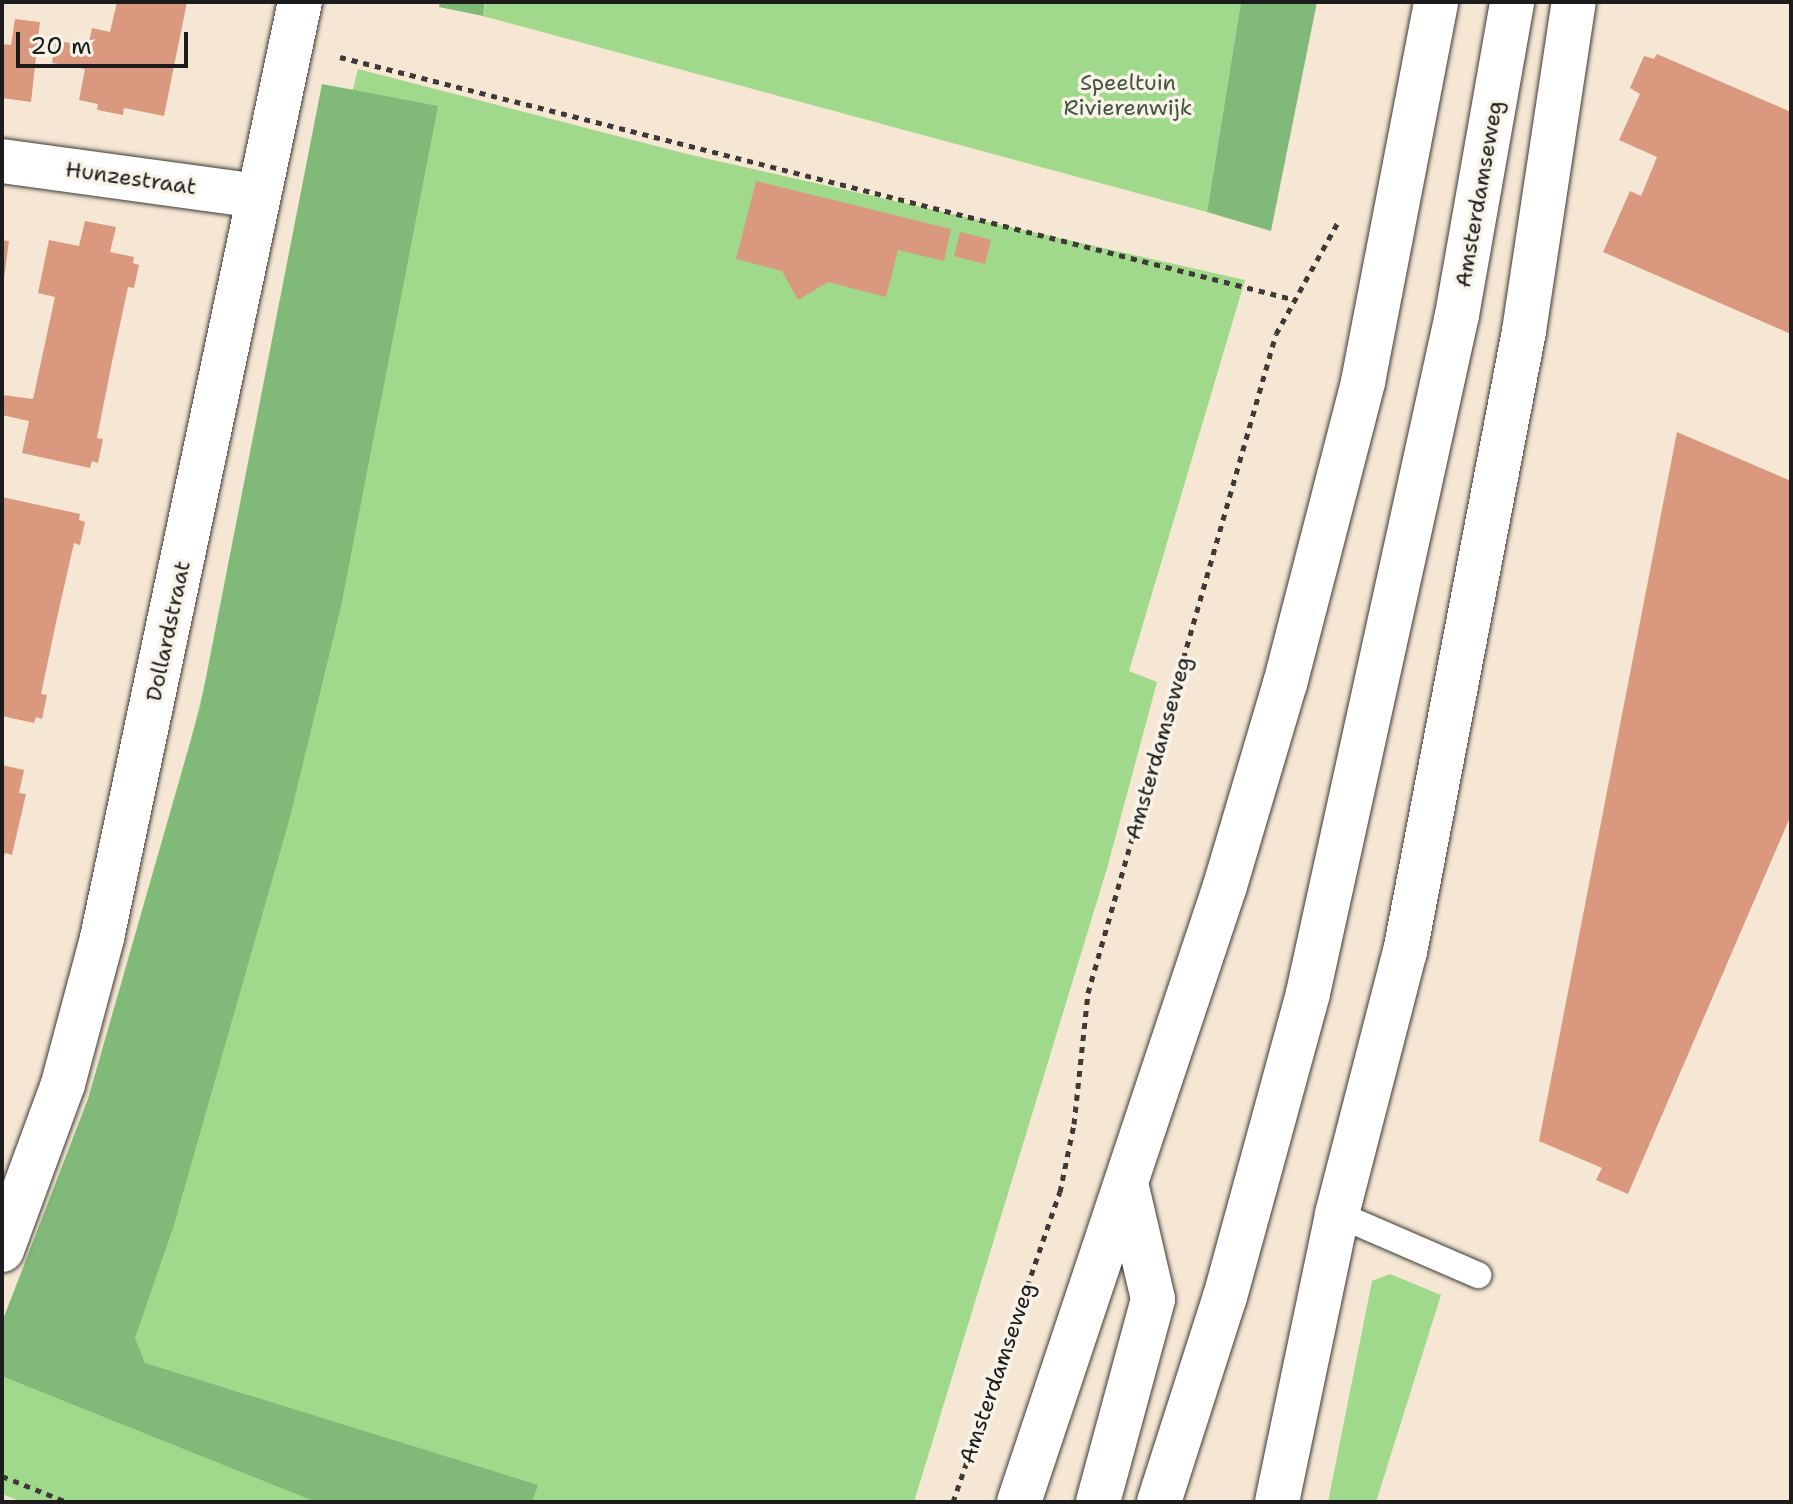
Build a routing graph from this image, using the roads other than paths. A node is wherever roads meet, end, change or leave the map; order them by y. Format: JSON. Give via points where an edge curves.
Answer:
{"nodes":[{"id":1,"x":300,"y":2,"type":"edge"},
{"id":2,"x":1436,"y":2,"type":"edge"},
{"id":3,"x":1512,"y":2,"type":"edge"},
{"id":4,"x":1574,"y":2,"type":"edge"},
{"id":5,"x":2,"y":161,"type":"edge"},
{"id":6,"x":259,"y":196,"type":"junction"},
{"id":7,"x":1126,"y":1183,"type":"junction"},
{"id":8,"x":1337,"y":1214,"type":"junction"},
{"id":9,"x":2,"y":1250,"type":"edge"},
{"id":10,"x":1478,"y":1275,"type":"dead end"},
{"id":11,"x":1275,"y":1500,"type":"edge"},
{"id":12,"x":1019,"y":1502,"type":"edge"},
{"id":13,"x":1098,"y":1502,"type":"edge"},
{"id":14,"x":1159,"y":1502,"type":"edge"}],
"edges":[{"from":1,"to":6,"type":"street","name":"Dollardstraat"},
{"from":2,"to":7,"type":"street","via":[[1363,382],[1293,655],[1225,886]]},
{"from":3,"to":14,"type":"street","name":"Amsterdamseweg","via":[[1454,330],[1308,993],[1225,1297]]},
{"from":4,"to":8,"type":"street","via":[[1524,331],[1405,952]]},
{"from":5,"to":6,"type":"street","name":"Hunzestraat"},
{"from":6,"to":9,"type":"street","name":"Dollardstraat","via":[[102,938],[63,1084]]},
{"from":7,"to":12,"type":"street"},
{"from":7,"to":13,"type":"street","via":[[1153,1299]]},
{"from":8,"to":10,"type":"lane"},
{"from":8,"to":11,"type":"street"}]}
